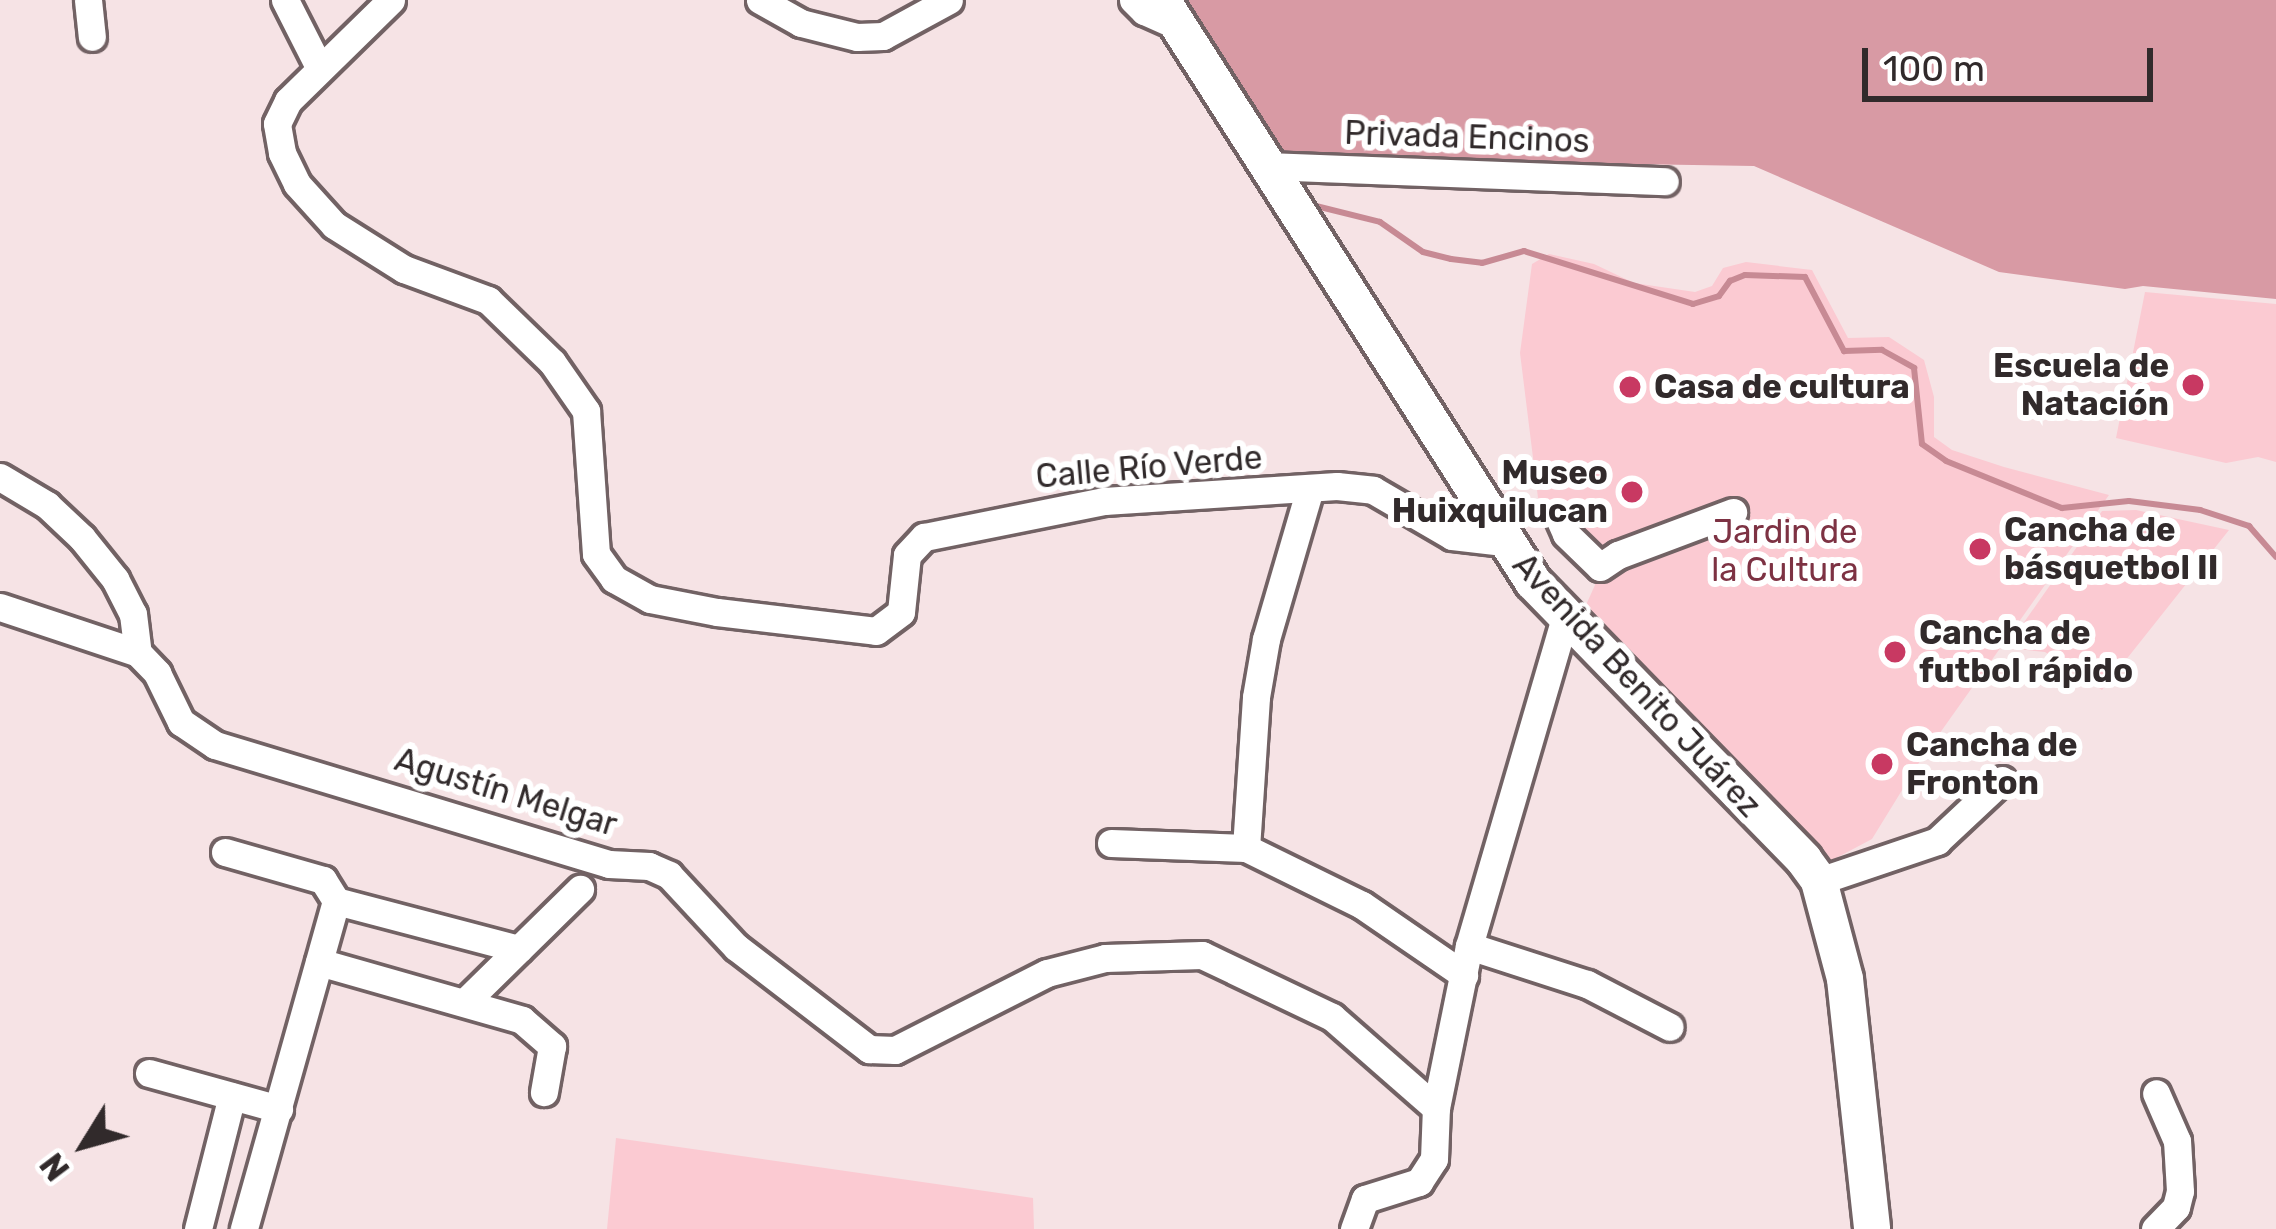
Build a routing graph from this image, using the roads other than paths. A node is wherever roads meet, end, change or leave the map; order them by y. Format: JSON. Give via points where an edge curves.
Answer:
{"nodes":[{"id":1,"x":88,"y":0,"type":"edge"},
{"id":2,"x":285,"y":0,"type":"edge"},
{"id":3,"x":391,"y":0,"type":"edge"},
{"id":4,"x":760,"y":0,"type":"edge"},
{"id":5,"x":949,"y":0,"type":"edge"},
{"id":6,"x":1133,"y":0,"type":"edge"},
{"id":7,"x":1169,"y":12,"type":"edge"},
{"id":8,"x":92,"y":37,"type":"dead end"},
{"id":9,"x":320,"y":69,"type":"junction"},
{"id":10,"x":1277,"y":166,"type":"junction"},
{"id":11,"x":1665,"y":182,"type":"dead end"},
{"id":12,"x":0,"y":477,"type":"edge"},
{"id":13,"x":1310,"y":489,"type":"junction"},
{"id":14,"x":1733,"y":512,"type":"dead end"},
{"id":15,"x":1559,"y":518,"type":"dead end"},
{"id":16,"x":1504,"y":542,"type":"junction"},
{"id":17,"x":0,"y":607,"type":"edge"},
{"id":18,"x":1565,"y":618,"type":"junction"},
{"id":19,"x":138,"y":653,"type":"junction"},
{"id":20,"x":2002,"y":780,"type":"dead end"},
{"id":21,"x":1111,"y":843,"type":"dead end"},
{"id":22,"x":1246,"y":848,"type":"junction"},
{"id":23,"x":225,"y":852,"type":"dead end"},
{"id":24,"x":1819,"y":881,"type":"junction"},
{"id":25,"x":580,"y":889,"type":"dead end"},
{"id":26,"x":335,"y":901,"type":"junction"},
{"id":27,"x":1469,"y":946,"type":"junction"},
{"id":28,"x":518,"y":949,"type":"junction"},
{"id":29,"x":320,"y":962,"type":"junction"},
{"id":30,"x":1464,"y":975,"type":"junction"},
{"id":31,"x":466,"y":1001,"type":"junction"},
{"id":32,"x":1670,"y":1027,"type":"dead end"},
{"id":33,"x":149,"y":1073,"type":"dead end"},
{"id":34,"x":544,"y":1092,"type":"dead end"},
{"id":35,"x":2156,"y":1093,"type":"dead end"},
{"id":36,"x":232,"y":1096,"type":"junction"},
{"id":37,"x":1436,"y":1108,"type":"junction"},
{"id":38,"x":279,"y":1109,"type":"junction"},
{"id":39,"x":198,"y":1229,"type":"edge"},
{"id":40,"x":244,"y":1229,"type":"edge"},
{"id":41,"x":1354,"y":1229,"type":"edge"},
{"id":42,"x":1872,"y":1229,"type":"edge"},
{"id":43,"x":2155,"y":1229,"type":"edge"}],
"edges":[{"from":1,"to":8,"type":"street"},
{"from":2,"to":9,"type":"street"},
{"from":3,"to":9,"type":"street"},
{"from":4,"to":5,"type":"street","via":[[801,23],[857,37],[883,36]]},
{"from":6,"to":7,"type":"street","via":[[1144,11]]},
{"from":7,"to":10,"type":"main road","name":"Avenida Benito Juárez"},
{"from":9,"to":13,"type":"street","name":"Calle Río Verde","via":[[277,124],[297,184],[334,226],[404,269],[488,300],[552,362],[586,411],[596,554],[614,579],[650,599],[876,631],[901,612],[914,544],[935,533],[1103,501]]},
{"from":10,"to":11,"type":"street","name":"Privada Encinos"},
{"from":10,"to":16,"type":"main road","name":"Avenida Benito Juárez"},
{"from":12,"to":19,"type":"street","via":[[47,506],[115,579],[133,614]]},
{"from":13,"to":16,"type":"street","name":"Calle Río Verde","via":[[1373,490],[1452,536]]},
{"from":13,"to":22,"type":"street","via":[[1266,639]]},
{"from":14,"to":15,"type":"street","via":[[1600,567]]},
{"from":16,"to":18,"type":"main road","name":"Avenida Benito Juárez"},
{"from":17,"to":19,"type":"street"},
{"from":18,"to":24,"type":"main road","name":"Avenida Benito Juárez"},
{"from":18,"to":27,"type":"street"},
{"from":19,"to":37,"type":"street","name":"Agustín Melgar","via":[[181,722],[215,746],[669,875],[736,947],[869,1049],[895,1050],[936,1033],[1047,973],[1105,958],[1202,955],[1332,1017]]},
{"from":20,"to":24,"type":"street","via":[[1937,841]]},
{"from":21,"to":22,"type":"street"},
{"from":22,"to":30,"type":"street","via":[[1362,904]]},
{"from":23,"to":26,"type":"street","via":[[323,880]]},
{"from":24,"to":42,"type":"main road","name":"Avenida Benito Juárez","via":[[1845,979]]},
{"from":25,"to":28,"type":"street"},
{"from":26,"to":28,"type":"street"},
{"from":26,"to":29,"type":"street"},
{"from":27,"to":30,"type":"street"},
{"from":27,"to":32,"type":"street","via":[[1587,984]]},
{"from":28,"to":31,"type":"street"},
{"from":29,"to":31,"type":"street"},
{"from":29,"to":38,"type":"street"},
{"from":30,"to":37,"type":"street"},
{"from":31,"to":34,"type":"street","via":[[541,1032],[552,1046]]},
{"from":33,"to":36,"type":"street"},
{"from":35,"to":43,"type":"street","via":[[2176,1141],[2180,1191]]},
{"from":36,"to":38,"type":"street"},
{"from":36,"to":39,"type":"street"},
{"from":37,"to":41,"type":"street","via":[[1434,1159],[1419,1182],[1365,1199]]},
{"from":38,"to":40,"type":"street"}]}
